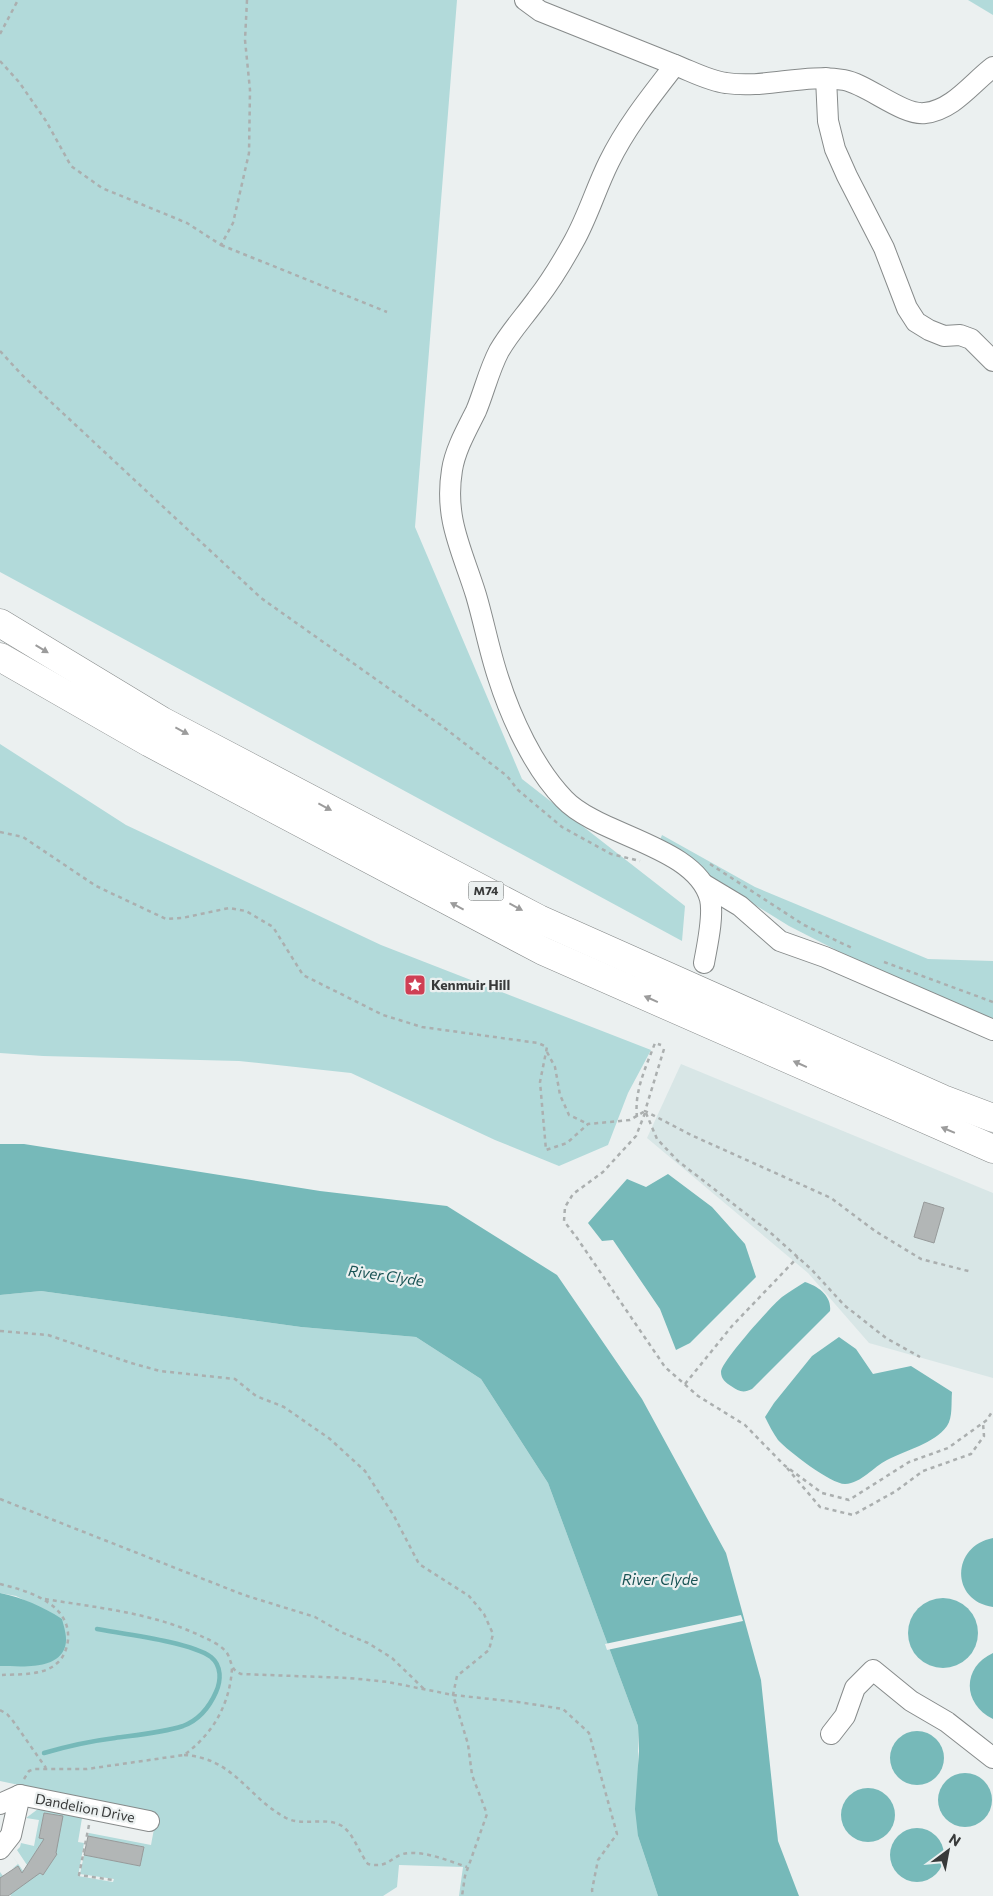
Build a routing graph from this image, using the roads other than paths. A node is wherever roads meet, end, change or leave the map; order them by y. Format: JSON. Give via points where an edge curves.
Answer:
{"nodes":[{"id":1,"x":525,"y":0,"type":"edge"},
{"id":2,"x":675,"y":65,"type":"junction"},
{"id":3,"x":993,"y":66,"type":"edge"},
{"id":4,"x":826,"y":78,"type":"junction"},
{"id":5,"x":993,"y":361,"type":"edge"},
{"id":6,"x":0,"y":624,"type":"edge"},
{"id":7,"x":0,"y":657,"type":"edge"},
{"id":8,"x":705,"y":885,"type":"junction"},
{"id":9,"x":704,"y":963,"type":"dead end"},
{"id":10,"x":993,"y":1030,"type":"edge"},
{"id":11,"x":993,"y":1118,"type":"edge"},
{"id":12,"x":993,"y":1149,"type":"edge"},
{"id":13,"x":831,"y":1734,"type":"dead end"},
{"id":14,"x":993,"y":1758,"type":"edge"},
{"id":15,"x":0,"y":1790,"type":"edge"},
{"id":16,"x":21,"y":1790,"type":"junction"},
{"id":17,"x":0,"y":1804,"type":"edge"},
{"id":18,"x":149,"y":1821,"type":"dead end"},
{"id":19,"x":0,"y":1849,"type":"edge"}],
"edges":[{"from":1,"to":2,"type":"street","via":[[540,11]]},
{"from":2,"to":4,"type":"street","via":[[725,83]]},
{"from":2,"to":8,"type":"street","via":[[627,129],[608,163],[576,239],[499,352],[452,466],[449,490],[454,532],[476,596],[498,679],[524,740],[547,780],[580,812],[684,865]]},
{"from":3,"to":4,"type":"street","via":[[957,99],[924,114],[908,110],[846,80]]},
{"from":4,"to":5,"type":"street","via":[[828,121],[835,149],[884,248],[907,308],[916,322],[944,336],[960,335],[971,339]]},
{"from":6,"to":11,"type":"highway","number":"M74","one_way":true,"via":[[162,721],[539,919],[943,1099]]},
{"from":12,"to":7,"type":"highway","number":"M74","one_way":true,"via":[[543,951],[150,743]]},
{"from":8,"to":9,"type":"street","via":[[711,901]]},
{"from":8,"to":10,"type":"street","via":[[740,906],[780,941],[825,957]]},
{"from":13,"to":14,"type":"street","via":[[846,1716],[855,1688],[873,1670]]},
{"from":15,"to":16,"type":"street","name":"Dandelion Drive"},
{"from":16,"to":17,"type":"street","name":"Dandelion Drive"},
{"from":16,"to":18,"type":"street","name":"Dandelion Drive","via":[[52,1801]]},
{"from":16,"to":19,"type":"street","name":"Dandelion Drive","via":[[11,1835]]}]}
